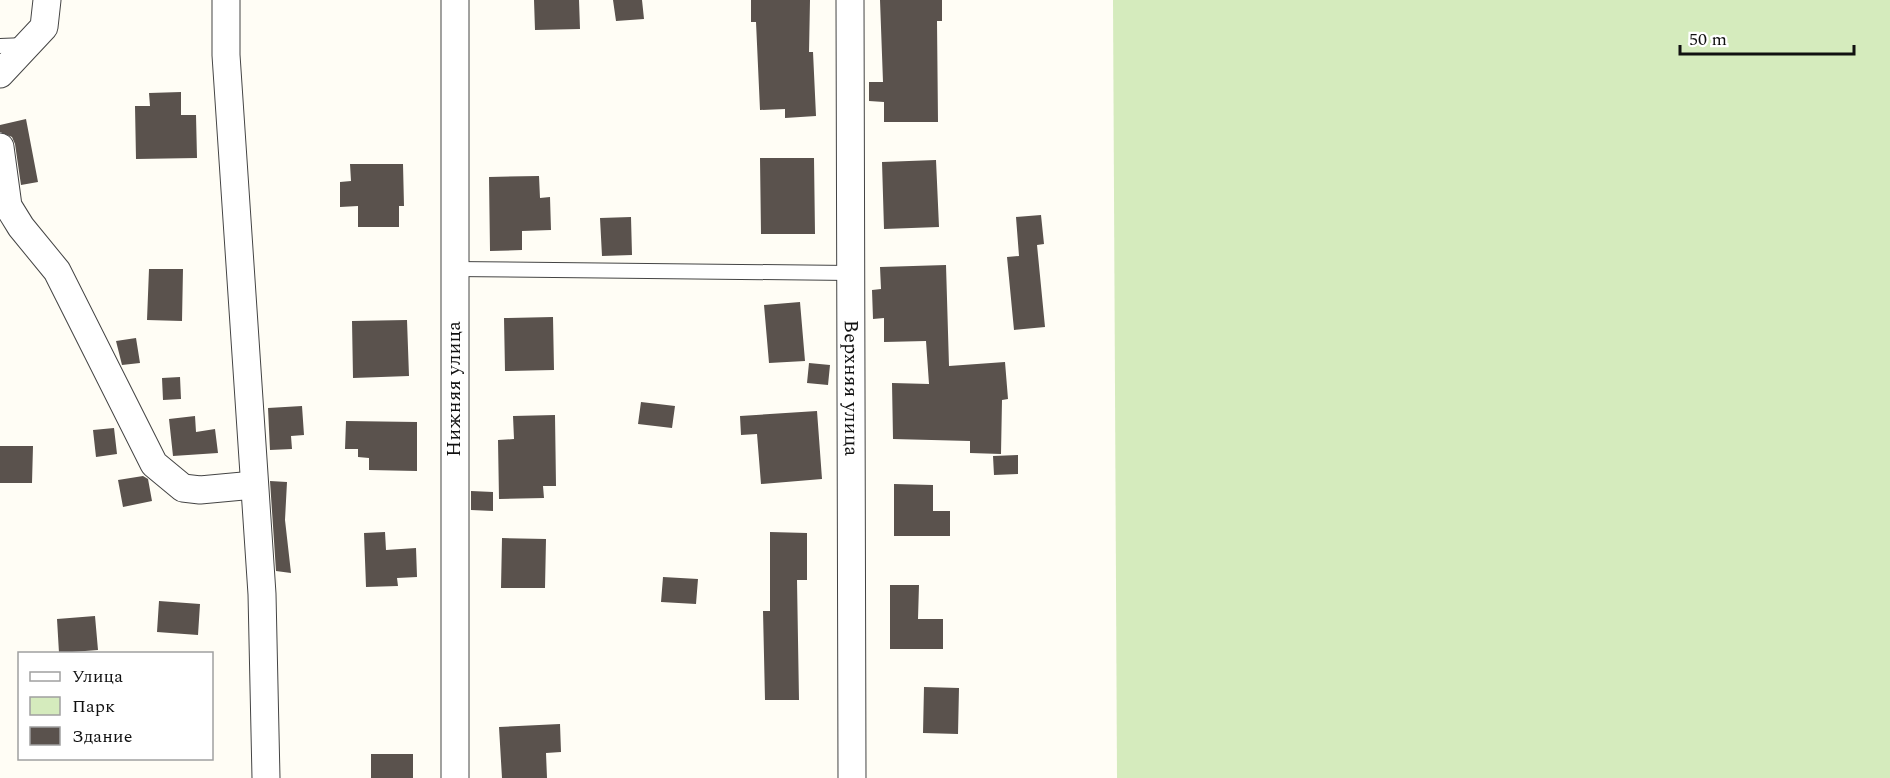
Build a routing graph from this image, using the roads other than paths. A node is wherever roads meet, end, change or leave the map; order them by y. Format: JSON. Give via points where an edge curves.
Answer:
{"nodes":[{"id":1,"x":47,"y":0,"type":"edge"},
{"id":2,"x":226,"y":0,"type":"edge"},
{"id":3,"x":455,"y":0,"type":"edge"},
{"id":4,"x":850,"y":0,"type":"edge"},
{"id":5,"x":29,"y":45,"type":"junction"},
{"id":6,"x":0,"y":46,"type":"edge"},
{"id":7,"x":0,"y":74,"type":"edge"},
{"id":8,"x":0,"y":147,"type":"edge"},
{"id":9,"x":454,"y":269,"type":"junction"},
{"id":10,"x":850,"y":273,"type":"junction"},
{"id":11,"x":255,"y":485,"type":"junction"},
{"id":12,"x":266,"y":778,"type":"edge"},
{"id":13,"x":455,"y":778,"type":"edge"},
{"id":14,"x":852,"y":778,"type":"edge"}],
"edges":[{"from":1,"to":5,"type":"street","via":[[44,27]]},
{"from":2,"to":11,"type":"street","via":[[226,55]]},
{"from":3,"to":9,"type":"street","name":"Нижняя улица"},
{"from":4,"to":10,"type":"street","name":"Верхняя улица"},
{"from":5,"to":6,"type":"lane"},
{"from":5,"to":7,"type":"street"},
{"from":8,"to":11,"type":"street","via":[[8,206],[57,271],[154,464],[183,488]]},
{"from":9,"to":10,"type":"lane"},
{"from":9,"to":13,"type":"street","name":"Нижняя улица"},
{"from":10,"to":14,"type":"street","name":"Верхняя улица"},
{"from":11,"to":12,"type":"street"}]}
